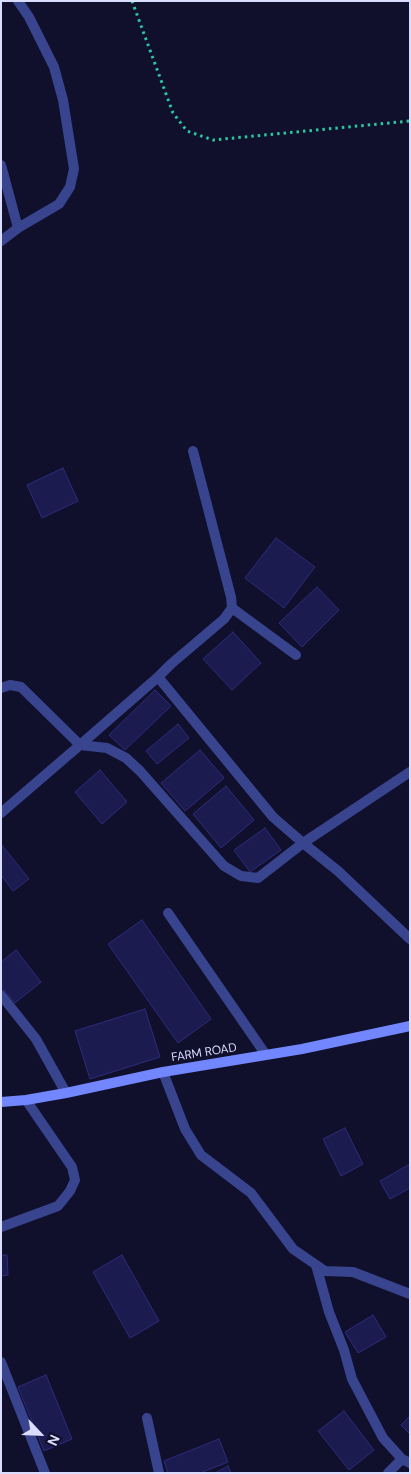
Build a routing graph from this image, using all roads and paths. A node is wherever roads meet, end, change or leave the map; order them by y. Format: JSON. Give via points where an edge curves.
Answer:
{"nodes":[{"id":1,"x":18,"y":1,"type":"edge"},
{"id":2,"x":132,"y":1,"type":"edge"},
{"id":3,"x":410,"y":121,"type":"edge"},
{"id":4,"x":1,"y":165,"type":"edge"},
{"id":5,"x":18,"y":228,"type":"junction"},
{"id":6,"x":1,"y":241,"type":"edge"},
{"id":7,"x":193,"y":451,"type":"dead end"},
{"id":8,"x":232,"y":608,"type":"junction"},
{"id":9,"x":296,"y":655,"type":"dead end"},
{"id":10,"x":158,"y":677,"type":"junction"},
{"id":11,"x":1,"y":688,"type":"edge"},
{"id":12,"x":80,"y":745,"type":"junction"},
{"id":13,"x":410,"y":772,"type":"edge"},
{"id":14,"x":1,"y":813,"type":"edge"},
{"id":15,"x":303,"y":843,"type":"junction"},
{"id":16,"x":168,"y":913,"type":"dead end"},
{"id":17,"x":410,"y":939,"type":"edge"},
{"id":18,"x":1,"y":995,"type":"edge"},
{"id":19,"x":410,"y":1026,"type":"edge"},
{"id":20,"x":266,"y":1055,"type":"junction"},
{"id":21,"x":162,"y":1072,"type":"junction"},
{"id":22,"x":66,"y":1093,"type":"junction"},
{"id":23,"x":26,"y":1100,"type":"junction"},
{"id":24,"x":1,"y":1102,"type":"edge"},
{"id":25,"x":1,"y":1227,"type":"edge"},
{"id":26,"x":316,"y":1265,"type":"junction"},
{"id":27,"x":410,"y":1294,"type":"edge"},
{"id":28,"x":1,"y":1362,"type":"edge"},
{"id":29,"x":147,"y":1418,"type":"dead end"},
{"id":30,"x":406,"y":1461,"type":"edge"},
{"id":31,"x":45,"y":1473,"type":"edge"},
{"id":32,"x":159,"y":1473,"type":"edge"},
{"id":33,"x":388,"y":1473,"type":"edge"}],
"edges":[{"from":1,"to":5,"type":"street","via":[[54,67],[74,169],[70,187],[59,204]]},
{"from":2,"to":3,"type":"path","via":[[173,113],[187,131],[213,140]]},
{"from":4,"to":5,"type":"street"},
{"from":5,"to":6,"type":"street"},
{"from":7,"to":8,"type":"street"},
{"from":8,"to":9,"type":"street"},
{"from":8,"to":10,"type":"street","via":[[224,619]]},
{"from":10,"to":12,"type":"street"},
{"from":10,"to":15,"type":"street","via":[[273,817]]},
{"from":11,"to":12,"type":"street","via":[[10,685],[21,687]]},
{"from":12,"to":14,"type":"street"},
{"from":12,"to":15,"type":"street","via":[[107,748],[126,758],[224,866],[241,876],[258,878]]},
{"from":13,"to":15,"type":"street"},
{"from":15,"to":17,"type":"street","via":[[338,871]]},
{"from":16,"to":20,"type":"street"},
{"from":18,"to":22,"type":"street","via":[[36,1039]]},
{"from":19,"to":20,"type":"main road","name":"FARM ROAD"},
{"from":20,"to":21,"type":"main road","name":"FARM ROAD"},
{"from":21,"to":22,"type":"main road","name":"FARM ROAD"},
{"from":21,"to":26,"type":"street","via":[[185,1129],[202,1156],[251,1193],[293,1249]]},
{"from":22,"to":23,"type":"main road","name":"FARM ROAD"},
{"from":23,"to":24,"type":"main road","name":"FARM ROAD"},
{"from":23,"to":25,"type":"street","via":[[72,1166],[75,1180],[58,1206]]},
{"from":26,"to":27,"type":"street","via":[[326,1271],[353,1272]]},
{"from":26,"to":30,"type":"street","via":[[352,1379],[383,1438]]},
{"from":28,"to":31,"type":"street"},
{"from":29,"to":32,"type":"street"},
{"from":30,"to":33,"type":"street"}]}
